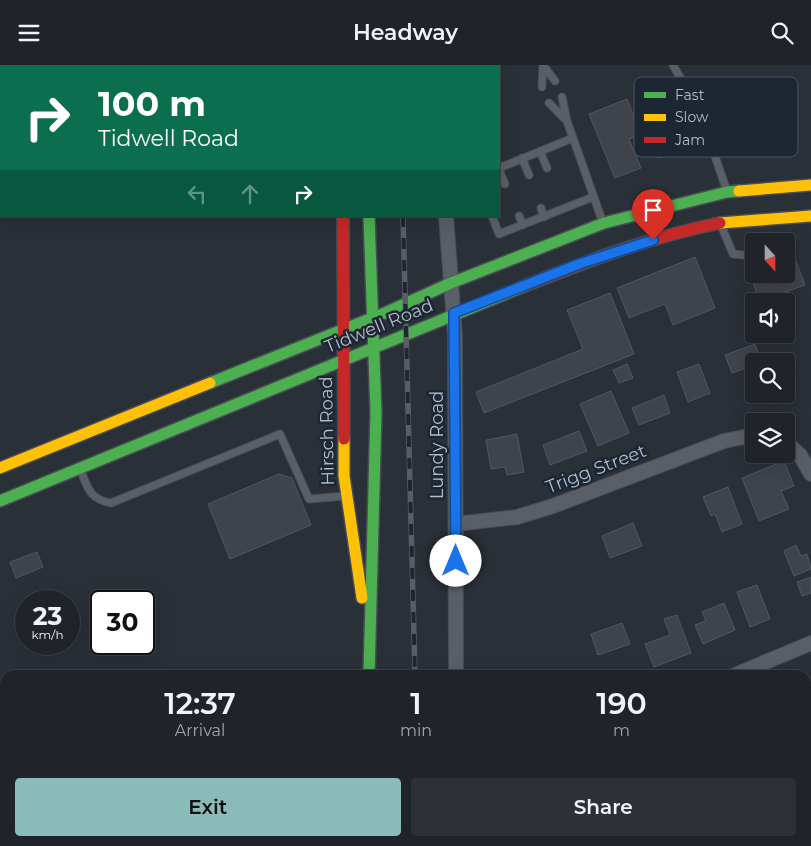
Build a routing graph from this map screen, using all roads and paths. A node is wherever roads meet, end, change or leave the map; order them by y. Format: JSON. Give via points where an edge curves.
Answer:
{"nodes":[{"id":1,"x":673,"y":65,"type":"edge"},
{"id":2,"x":543,"y":66,"type":"edge"},
{"id":3,"x":680,"y":77,"type":"edge"},
{"id":4,"x":555,"y":81,"type":"dead end"},
{"id":5,"x":542,"y":87,"type":"dead end"},
{"id":6,"x":562,"y":97,"type":"dead end"},
{"id":7,"x":549,"y":103,"type":"dead end"},
{"id":8,"x":567,"y":121,"type":"junction"},
{"id":9,"x":573,"y":138,"type":"junction"},
{"id":10,"x":540,"y":151,"type":"junction"},
{"id":11,"x":710,"y":157,"type":"edge"},
{"id":12,"x":522,"y":158,"type":"junction"},
{"id":13,"x":547,"y":168,"type":"dead end"},
{"id":14,"x":500,"y":169,"type":"edge"},
{"id":15,"x":500,"y":171,"type":"edge"},
{"id":16,"x":529,"y":175,"type":"dead end"},
{"id":17,"x":505,"y":183,"type":"dead end"},
{"id":18,"x":811,"y":185,"type":"edge"},
{"id":19,"x":594,"y":197,"type":"junction"},
{"id":20,"x":560,"y":200,"type":"dead end"},
{"id":21,"x":720,"y":205,"type":"junction"},
{"id":22,"x":541,"y":208,"type":"dead end"},
{"id":23,"x":563,"y":209,"type":"junction"},
{"id":24,"x":519,"y":216,"type":"dead end"},
{"id":25,"x":811,"y":216,"type":"edge"},
{"id":26,"x":343,"y":217,"type":"edge"},
{"id":27,"x":369,"y":217,"type":"edge"},
{"id":28,"x":446,"y":217,"type":"edge"},
{"id":29,"x":492,"y":217,"type":"edge"},
{"id":30,"x":544,"y":217,"type":"junction"},
{"id":31,"x":604,"y":223,"type":"junction"},
{"id":32,"x":522,"y":225,"type":"junction"},
{"id":33,"x":745,"y":256,"type":"edge"},
{"id":34,"x":451,"y":283,"type":"junction"},
{"id":35,"x":454,"y":313,"type":"junction"},
{"id":36,"x":374,"y":317,"type":"junction"},
{"id":37,"x":343,"y":329,"type":"junction"},
{"id":38,"x":374,"y":347,"type":"junction"},
{"id":39,"x":343,"y":359,"type":"junction"},
{"id":40,"x":745,"y":436,"type":"edge"},
{"id":41,"x":795,"y":450,"type":"edge"},
{"id":42,"x":73,"y":454,"type":"junction"},
{"id":43,"x":0,"y":468,"type":"edge"},
{"id":44,"x":811,"y":474,"type":"edge"},
{"id":45,"x":347,"y":496,"type":"junction"},
{"id":46,"x":0,"y":501,"type":"edge"},
{"id":47,"x":456,"y":523,"type":"junction"},
{"id":48,"x":368,"y":643,"type":"junction"},
{"id":49,"x":811,"y":643,"type":"edge"},
{"id":50,"x":370,"y":670,"type":"edge"},
{"id":51,"x":456,"y":670,"type":"edge"},
{"id":52,"x":747,"y":670,"type":"edge"}],
"edges":[{"from":1,"to":3,"type":"lane"},
{"from":2,"to":4,"type":"lane"},
{"from":2,"to":5,"type":"lane"},
{"from":6,"to":8,"type":"lane"},
{"from":7,"to":8,"type":"lane"},
{"from":8,"to":9,"type":"lane"},
{"from":9,"to":10,"type":"lane"},
{"from":9,"to":19,"type":"lane"},
{"from":10,"to":12,"type":"lane"},
{"from":10,"to":13,"type":"lane"},
{"from":11,"to":21,"type":"lane"},
{"from":12,"to":14,"type":"lane"},
{"from":12,"to":16,"type":"lane"},
{"from":15,"to":17,"type":"lane"},
{"from":18,"to":21,"type":"main road","name":"Tidwell Road"},
{"from":19,"to":23,"type":"lane"},
{"from":19,"to":31,"type":"lane"},
{"from":20,"to":23,"type":"lane"},
{"from":21,"to":25,"type":"main road","name":"Tidwell Road"},
{"from":21,"to":31,"type":"main road","name":"Tidwell Road"},
{"from":21,"to":33,"type":"lane","via":[[733,255]]},
{"from":21,"to":35,"type":"main road","name":"Tidwell Road","via":[[672,233],[579,264]]},
{"from":22,"to":30,"type":"lane"},
{"from":23,"to":30,"type":"lane"},
{"from":24,"to":32,"type":"lane"},
{"from":26,"to":37,"type":"main road","name":"Hirsch Road"},
{"from":27,"to":36,"type":"main road","name":"Hirsch Road"},
{"from":28,"to":34,"type":"street","name":"Lundy Road"},
{"from":29,"to":32,"type":"lane","via":[[499,234]]},
{"from":30,"to":32,"type":"lane"},
{"from":31,"to":34,"type":"main road","name":"Tidwell Road"},
{"from":34,"to":35,"type":"street","name":"Lundy Road"},
{"from":34,"to":36,"type":"main road","name":"Tidwell Road"},
{"from":35,"to":38,"type":"main road","name":"Tidwell Road"},
{"from":35,"to":47,"type":"street","name":"Lundy Road"},
{"from":36,"to":37,"type":"main road","name":"Tidwell Road"},
{"from":36,"to":38,"type":"main road","name":"Hirsch Road"},
{"from":37,"to":39,"type":"main road","name":"Hirsch Road"},
{"from":37,"to":42,"type":"main road","name":"Tidwell Road"},
{"from":38,"to":39,"type":"main road","name":"Tidwell Road"},
{"from":38,"to":48,"type":"main road","name":"Hirsch Road","via":[[375,477]]},
{"from":39,"to":42,"type":"main road","name":"Tidwell Road"},
{"from":39,"to":45,"type":"main road","name":"Hirsch Road"},
{"from":40,"to":47,"type":"street","name":"Trigg Street","via":[[517,517]]},
{"from":41,"to":44,"type":"street"},
{"from":42,"to":43,"type":"main road","name":"Tidwell Road"},
{"from":42,"to":45,"type":"lane","via":[[91,493],[98,501],[111,503],[280,434],[309,499]]},
{"from":42,"to":46,"type":"main road","name":"Tidwell Road"},
{"from":45,"to":48,"type":"main road","name":"Hirsch Road"},
{"from":47,"to":51,"type":"street","name":"Lundy Road"},
{"from":48,"to":50,"type":"main road","name":"Hirsch Road"},
{"from":49,"to":52,"type":"street"}]}
